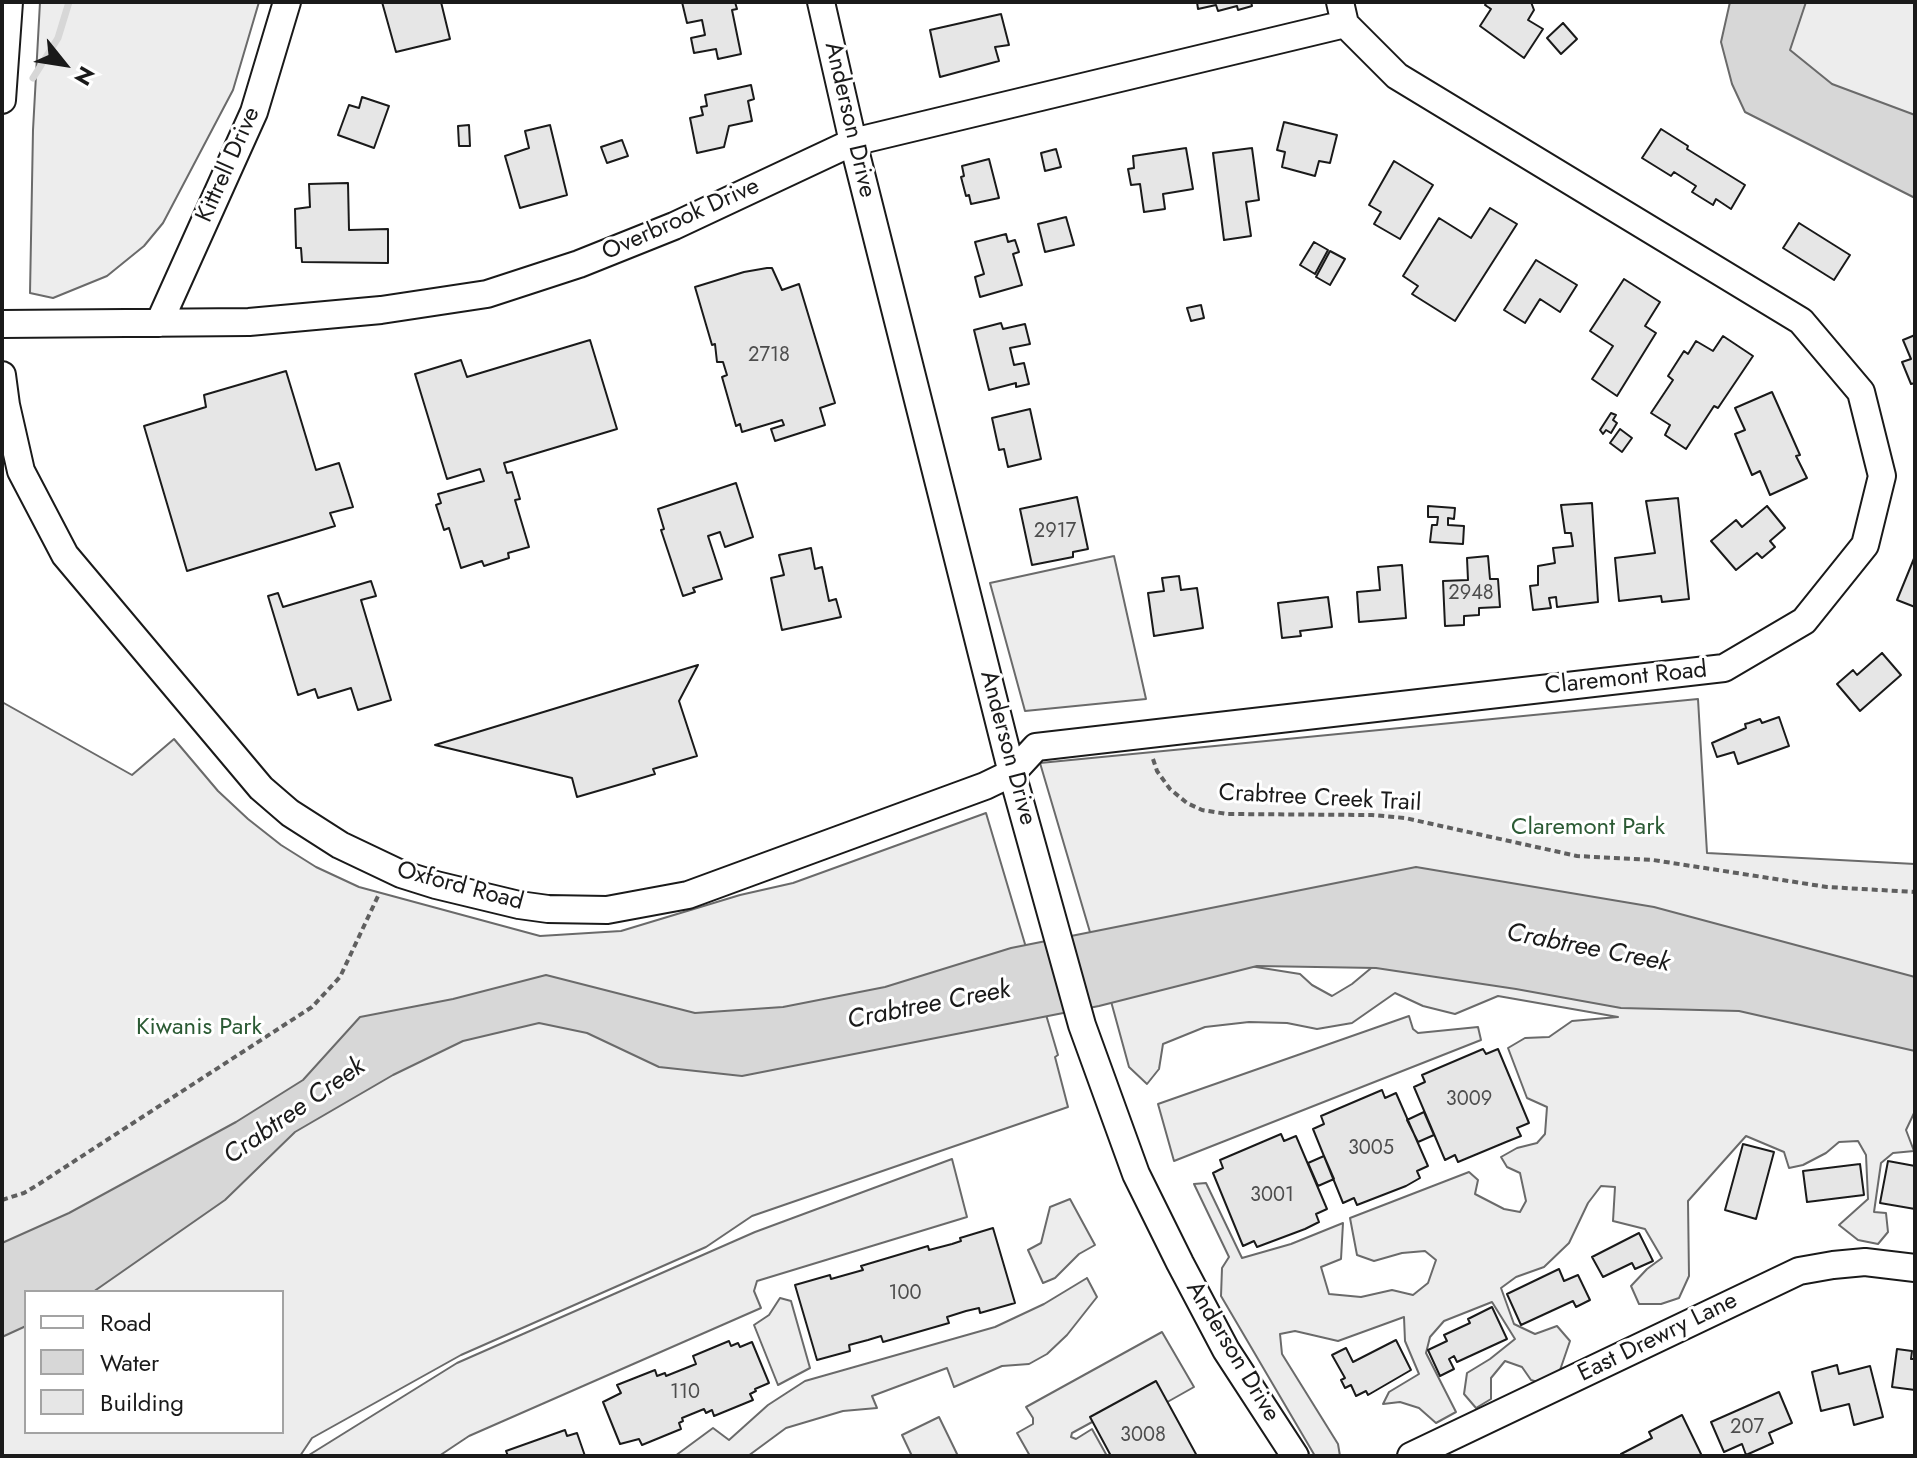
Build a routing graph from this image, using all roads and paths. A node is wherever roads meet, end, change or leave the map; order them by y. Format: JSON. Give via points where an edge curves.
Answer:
{"nodes":[{"id":1,"x":9,"y":2,"type":"edge"},
{"id":2,"x":287,"y":2,"type":"edge"},
{"id":3,"x":821,"y":2,"type":"edge"},
{"id":4,"x":1342,"y":13,"type":"edge"},
{"id":5,"x":2,"y":100,"type":"edge"},
{"id":6,"x":853,"y":142,"type":"junction"},
{"id":7,"x":159,"y":323,"type":"junction"},
{"id":8,"x":2,"y":324,"type":"edge"},
{"id":9,"x":2,"y":375,"type":"edge"},
{"id":10,"x":1149,"y":733,"type":"junction"},
{"id":11,"x":1012,"y":773,"type":"junction"},
{"id":12,"x":1915,"y":892,"type":"edge"},
{"id":13,"x":379,"y":894,"type":"dead end"},
{"id":14,"x":2,"y":1200,"type":"edge"},
{"id":15,"x":1915,"y":1268,"type":"edge"},
{"id":16,"x":1295,"y":1456,"type":"edge"},
{"id":17,"x":1411,"y":1456,"type":"edge"}],
"edges":[{"from":1,"to":5,"type":"street"},
{"from":2,"to":7,"type":"street","name":"Kittrell Drive","via":[[254,112]]},
{"from":3,"to":6,"type":"street","name":"Anderson Drive"},
{"from":4,"to":6,"type":"street","name":"Overbrook Drive"},
{"from":4,"to":10,"type":"street","name":"Claremont Road","via":[[1397,76],[1801,321],[1861,392],[1882,476],[1865,545],[1804,621],[1724,668]]},
{"from":6,"to":7,"type":"street","name":"Overbrook Drive","via":[[674,226],[487,294],[249,322]]},
{"from":6,"to":11,"type":"street","name":"Anderson Drive"},
{"from":7,"to":8,"type":"street","name":"Overbrook Drive"},
{"from":9,"to":11,"type":"street","name":"Oxford Road","via":[[21,471],[65,555],[261,788],[340,845],[401,874],[519,905],[607,910],[688,895]]},
{"from":10,"to":11,"type":"street","name":"Claremont Road","via":[[1036,747]]},
{"from":10,"to":12,"type":"path","name":"Crabtree Creek Trail","via":[[1157,771],[1170,789],[1202,810],[1405,818],[1577,856],[1653,860],[1827,887]]},
{"from":11,"to":16,"type":"street","name":"Anderson Drive","via":[[1094,1058],[1136,1174],[1226,1350]]},
{"from":13,"to":14,"type":"path","via":[[340,977],[312,1007],[39,1184]]},
{"from":15,"to":17,"type":"street","name":"East Drewry Lane","via":[[1865,1262],[1799,1271]]}]}
